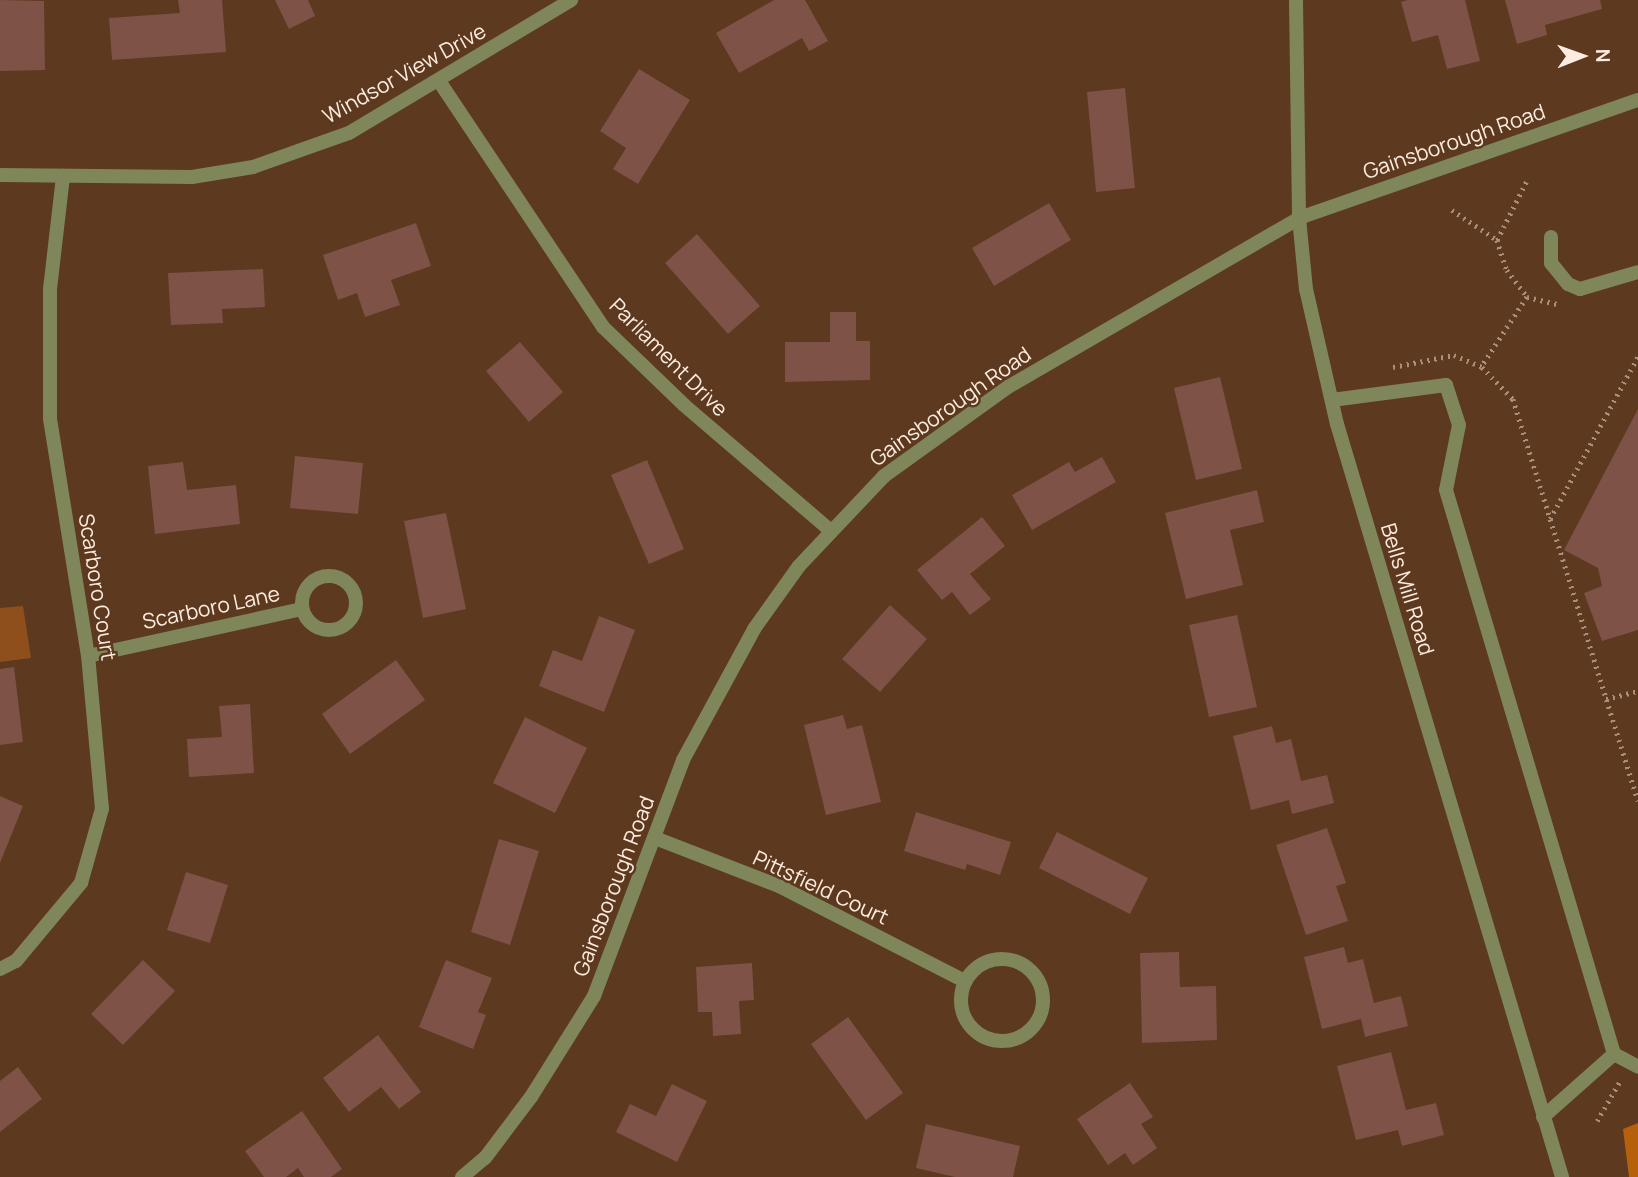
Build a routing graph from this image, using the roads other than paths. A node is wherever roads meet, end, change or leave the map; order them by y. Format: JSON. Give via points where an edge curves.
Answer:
{"nodes":[{"id":1,"x":571,"y":0,"type":"edge"},
{"id":2,"x":1296,"y":0,"type":"edge"},
{"id":3,"x":439,"y":81,"type":"junction"},
{"id":4,"x":1638,"y":100,"type":"edge"},
{"id":5,"x":0,"y":175,"type":"edge"},
{"id":6,"x":63,"y":176,"type":"junction"},
{"id":7,"x":1299,"y":218,"type":"junction"},
{"id":8,"x":1551,"y":237,"type":"dead end"},
{"id":9,"x":1638,"y":272,"type":"edge"},
{"id":10,"x":1332,"y":400,"type":"junction"},
{"id":11,"x":830,"y":530,"type":"junction"},
{"id":12,"x":302,"y":609,"type":"dead end"},
{"id":13,"x":88,"y":656,"type":"junction"},
{"id":14,"x":655,"y":838,"type":"junction"},
{"id":15,"x":0,"y":969,"type":"edge"},
{"id":16,"x":965,"y":981,"type":"junction"},
{"id":17,"x":1614,"y":1054,"type":"junction"},
{"id":18,"x":1638,"y":1068,"type":"edge"},
{"id":19,"x":1543,"y":1117,"type":"junction"},
{"id":20,"x":463,"y":1177,"type":"edge"},
{"id":21,"x":1562,"y":1177,"type":"edge"}],
"edges":[{"from":1,"to":3,"type":"street","name":"Windsor View Drive"},
{"from":2,"to":7,"type":"street","name":"Bells Mill Road"},
{"from":3,"to":6,"type":"street","name":"Windsor View Drive","via":[[349,133],[253,167],[192,177]]},
{"from":3,"to":11,"type":"street","name":"Parliament Drive","via":[[603,327],[684,405]]},
{"from":4,"to":7,"type":"street","name":"Gainsborough Road"},
{"from":5,"to":6,"type":"street","name":"Windsor View Drive"},
{"from":6,"to":13,"type":"street","name":"Scarboro Court","via":[[50,289],[50,419]]},
{"from":7,"to":10,"type":"street","name":"Bells Mill Road","via":[[1306,289]]},
{"from":7,"to":11,"type":"street","name":"Gainsborough Road","via":[[1008,387],[884,476]]},
{"from":8,"to":9,"type":"street","via":[[1551,263],[1568,284],[1580,289]]},
{"from":10,"to":17,"type":"street","via":[[1447,385],[1459,425],[1446,490]]},
{"from":10,"to":19,"type":"street","name":"Bells Mill Road"},
{"from":11,"to":14,"type":"street","name":"Gainsborough Road","via":[[754,629],[682,760]]},
{"from":12,"to":13,"type":"street","name":"Scarboro Lane"},
{"from":13,"to":15,"type":"street","name":"Scarboro Court","via":[[102,809],[81,883],[16,961]]},
{"from":14,"to":16,"type":"street","name":"Pittsfield Court","via":[[779,886]]},
{"from":14,"to":20,"type":"street","name":"Gainsborough Road","via":[[594,996],[531,1097],[485,1158]]},
{"from":16,"to":16,"type":"street","via":[[960,1007],[983,1037],[1008,1041],[1021,1037],[1039,1019],[1043,994],[1031,971],[1020,963],[995,959],[972,971]]},
{"from":17,"to":18,"type":"street"},
{"from":17,"to":19,"type":"street"},
{"from":19,"to":21,"type":"street","name":"Bells Mill Road"}]}
